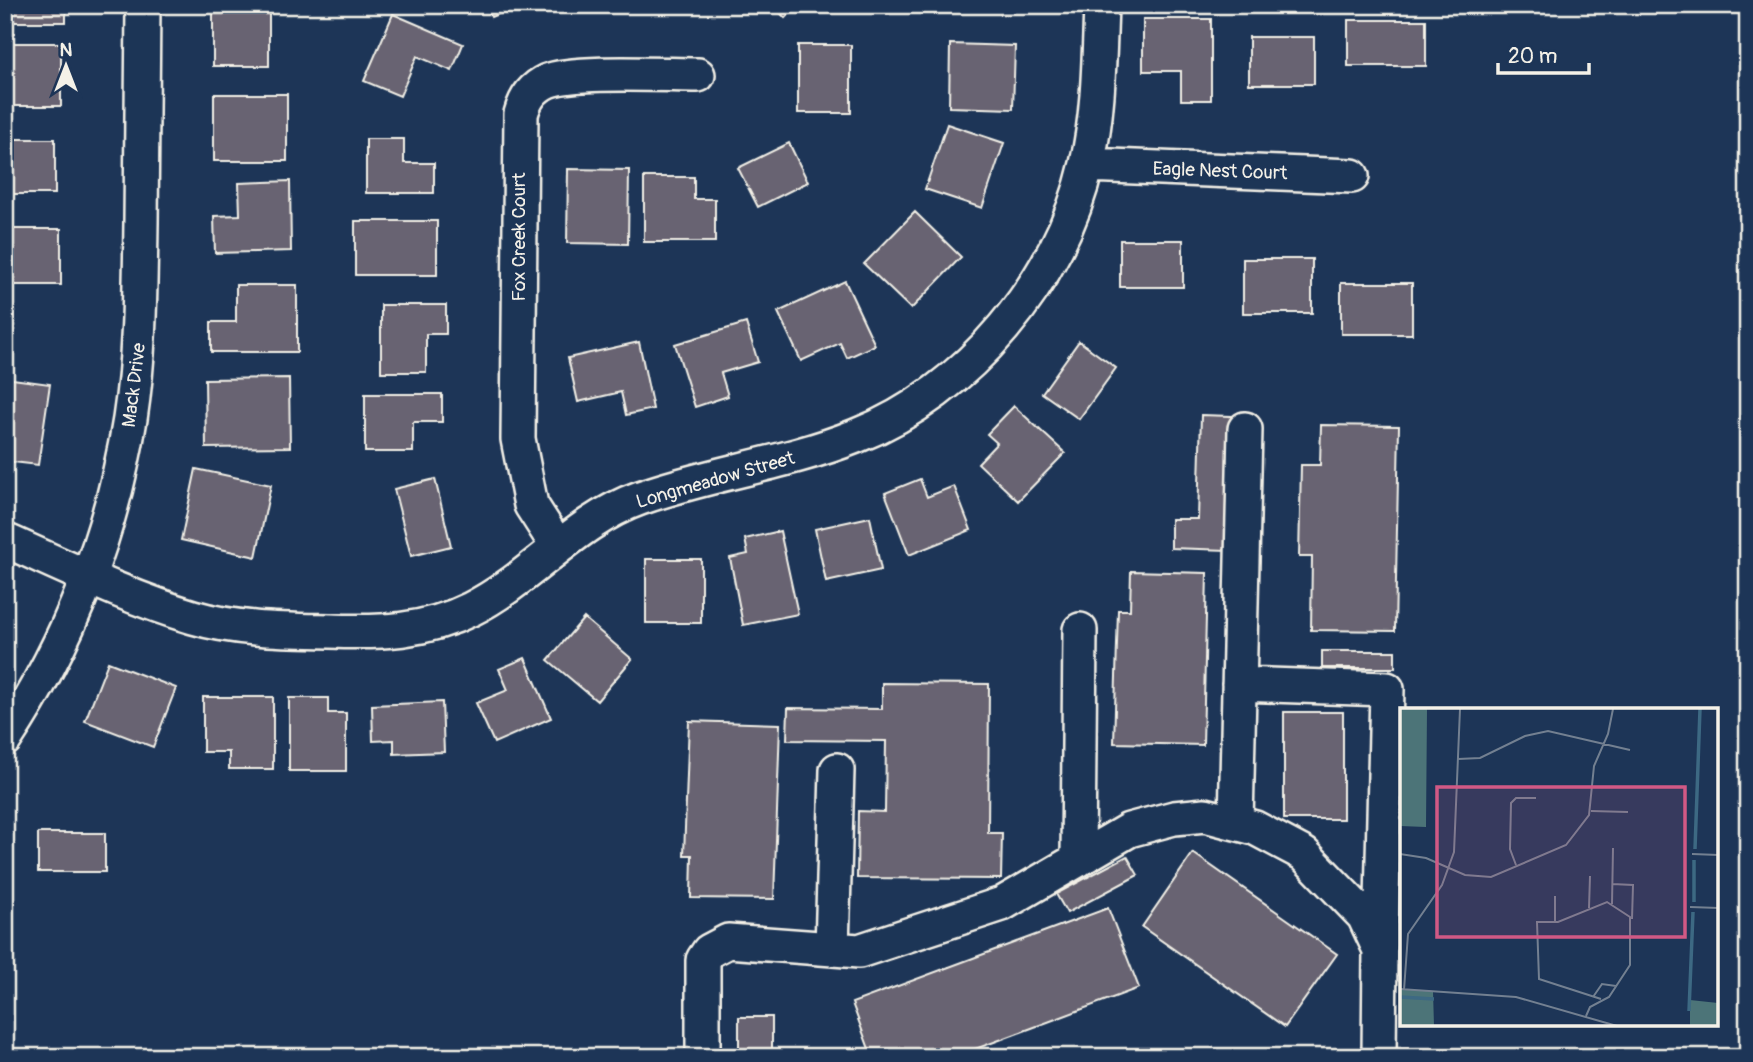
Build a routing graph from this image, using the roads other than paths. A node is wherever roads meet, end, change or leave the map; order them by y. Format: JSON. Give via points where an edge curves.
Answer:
{"nodes":[{"id":1,"x":143,"y":5,"type":"edge"},
{"id":2,"x":1101,"y":5,"type":"edge"},
{"id":3,"x":698,"y":75,"type":"dead end"},
{"id":4,"x":1087,"y":165,"type":"junction"},
{"id":5,"x":1352,"y":176,"type":"dead end"},
{"id":6,"x":1245,"y":429,"type":"dead end"},
{"id":7,"x":5,"y":540,"type":"edge"},
{"id":8,"x":558,"y":547,"type":"junction"},
{"id":9,"x":88,"y":576,"type":"junction"},
{"id":10,"x":1080,"y":630,"type":"dead end"},
{"id":11,"x":1239,"y":684,"type":"junction"},
{"id":12,"x":5,"y":739,"type":"edge"},
{"id":13,"x":837,"y":770,"type":"dead end"},
{"id":14,"x":1236,"y":823,"type":"junction"},
{"id":15,"x":1078,"y":860,"type":"junction"},
{"id":16,"x":832,"y":949,"type":"junction"},
{"id":17,"x":1380,"y":950,"type":"junction"},
{"id":18,"x":703,"y":1057,"type":"edge"},
{"id":19,"x":1379,"y":1057,"type":"edge"}],
"edges":[{"from":1,"to":9,"type":"street","name":"Mack Drive","via":[[135,379],[123,459]]},
{"from":2,"to":4,"type":"street","name":"Longmeadow Street"},
{"from":3,"to":8,"type":"street","name":"Fox Creek Court","via":[[555,78],[525,100],[521,114],[518,439],[531,505]]},
{"from":4,"to":5,"type":"street","name":"Eagle Nest Court"},
{"from":4,"to":8,"type":"street","name":"Longmeadow Street","via":[[1064,231],[1031,290],[992,339],[941,387],[859,435],[624,504]]},
{"from":6,"to":11,"type":"street"},
{"from":7,"to":9,"type":"street","name":"Longmeadow Street"},
{"from":8,"to":9,"type":"street","name":"Longmeadow Street","via":[[471,609],[432,624],[380,632],[279,630],[221,623],[170,609]]},
{"from":9,"to":12,"type":"street","name":"Mack Drive","via":[[54,659]]},
{"from":10,"to":15,"type":"street"},
{"from":11,"to":14,"type":"street"},
{"from":11,"to":17,"type":"street","via":[[1387,690]]},
{"from":13,"to":16,"type":"street"},
{"from":14,"to":15,"type":"street","via":[[1205,814],[1174,818],[1129,830]]},
{"from":14,"to":17,"type":"street","via":[[1304,854],[1364,916]]},
{"from":15,"to":16,"type":"street","via":[[1002,904],[859,951]]},
{"from":16,"to":18,"type":"street","via":[[728,941],[709,951],[703,960]]},
{"from":17,"to":19,"type":"street"}]}
